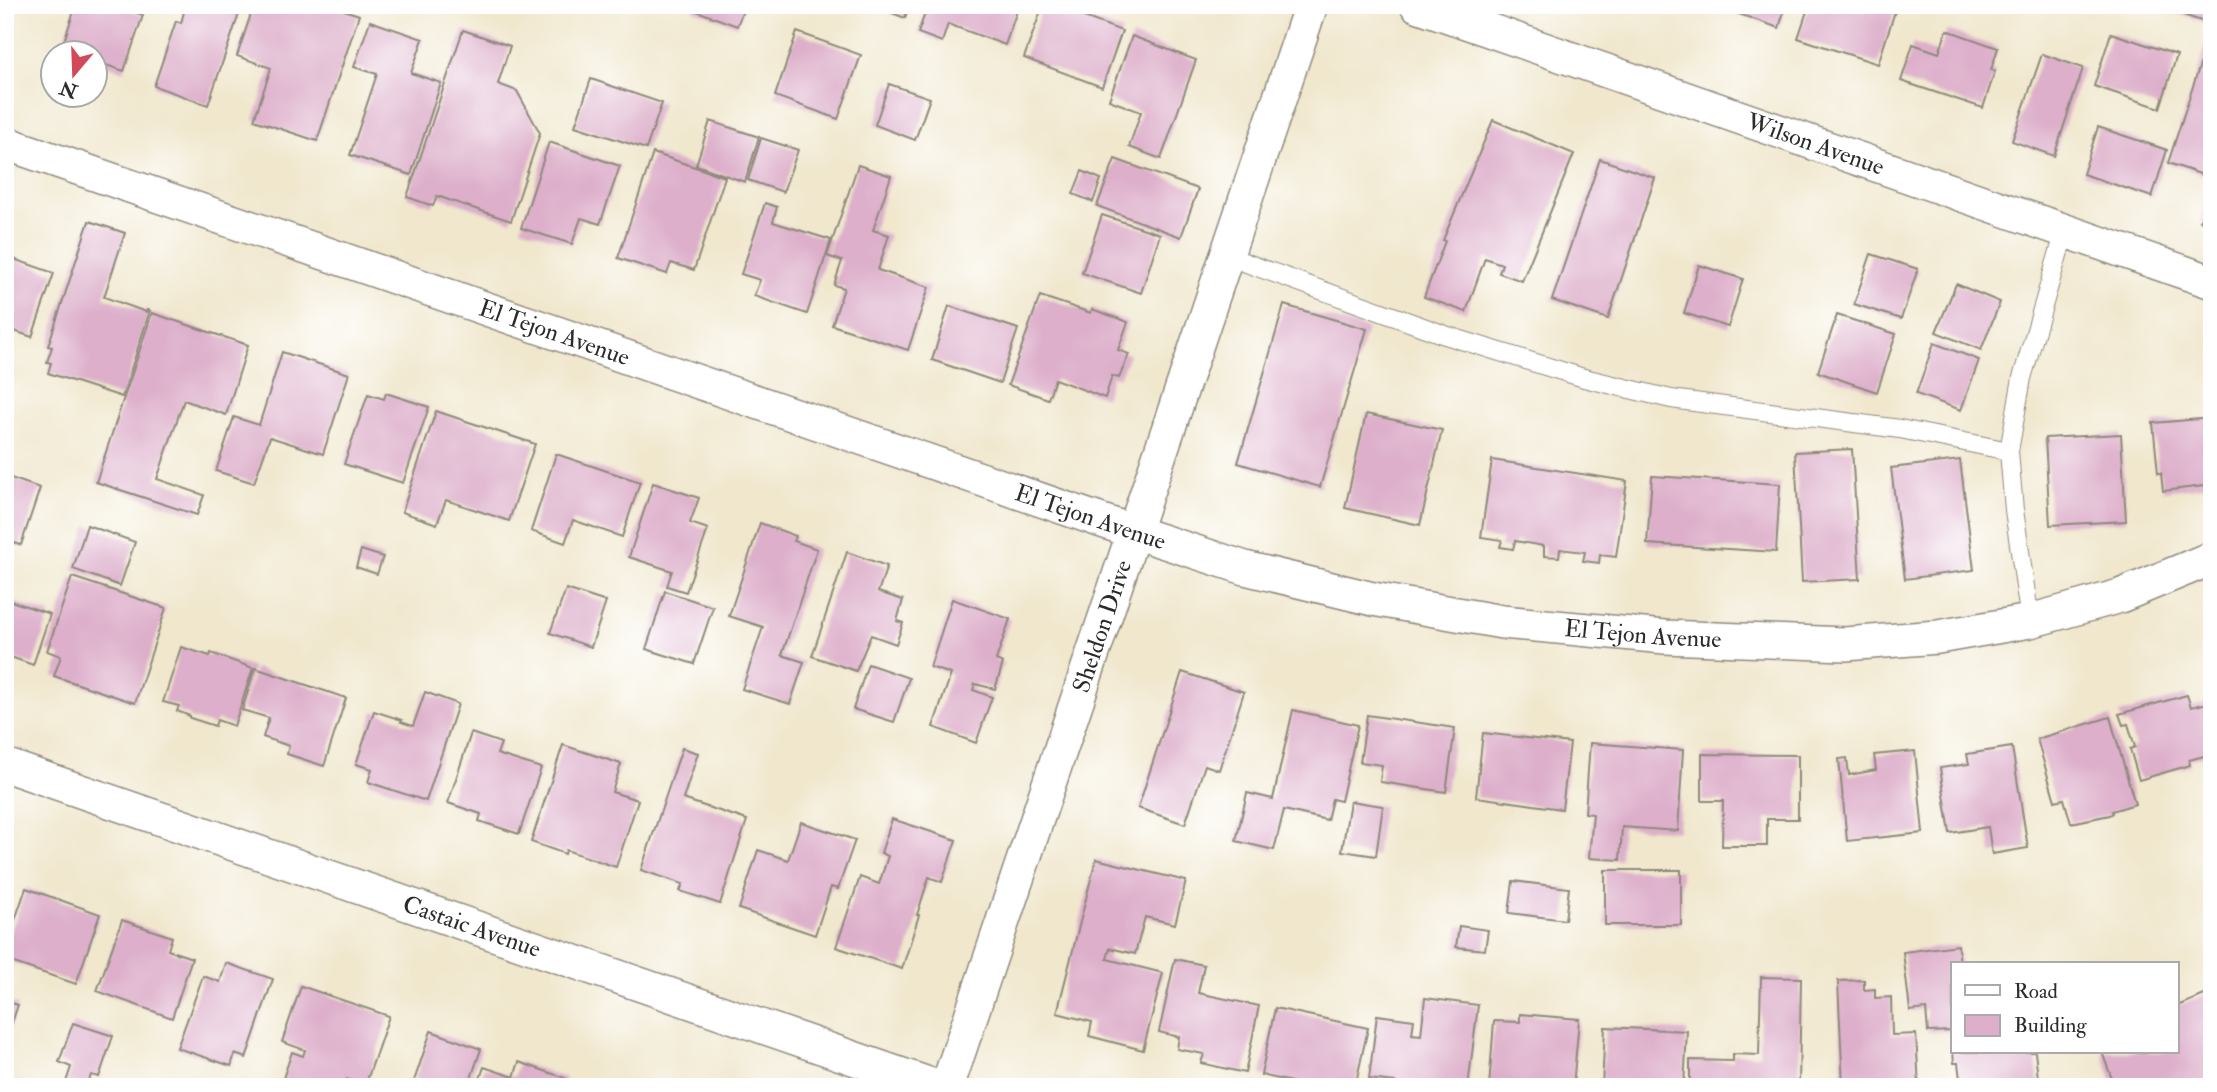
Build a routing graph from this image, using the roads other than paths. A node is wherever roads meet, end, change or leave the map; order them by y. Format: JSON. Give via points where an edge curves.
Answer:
{"nodes":[{"id":1,"x":1311,"y":5,"type":"edge"},
{"id":2,"x":1418,"y":5,"type":"edge"},
{"id":3,"x":5,"y":143,"type":"edge"},
{"id":4,"x":2065,"y":231,"type":"junction"},
{"id":5,"x":1227,"y":256,"type":"junction"},
{"id":6,"x":2212,"y":282,"type":"edge"},
{"id":7,"x":2008,"y":451,"type":"junction"},
{"id":8,"x":1134,"y":532,"type":"junction"},
{"id":9,"x":2212,"y":558,"type":"edge"},
{"id":10,"x":2030,"y":621,"type":"junction"},
{"id":11,"x":5,"y":765,"type":"edge"},
{"id":12,"x":937,"y":1087,"type":"edge"},
{"id":13,"x":947,"y":1087,"type":"edge"}],
"edges":[{"from":1,"to":5,"type":"street","name":"Sheldon Drive"},
{"from":2,"to":4,"type":"street","name":"Wilson Avenue"},
{"from":3,"to":8,"type":"street","name":"El Tejon Avenue"},
{"from":4,"to":6,"type":"street","name":"Wilson Avenue"},
{"from":4,"to":7,"type":"lane","via":[[2022,378]]},
{"from":5,"to":7,"type":"lane","via":[[1445,335],[1584,378],[1671,398],[1900,429]]},
{"from":5,"to":8,"type":"street","name":"Sheldon Drive"},
{"from":7,"to":10,"type":"lane"},
{"from":8,"to":10,"type":"street","name":"El Tejon Avenue","via":[[1258,571],[1502,622],[1665,637],[1845,644],[1938,637]]},
{"from":8,"to":13,"type":"street","name":"Sheldon Drive"},
{"from":9,"to":10,"type":"street","name":"El Tejon Avenue","via":[[2120,596]]},
{"from":11,"to":12,"type":"street","name":"Castaic Avenue"}]}
